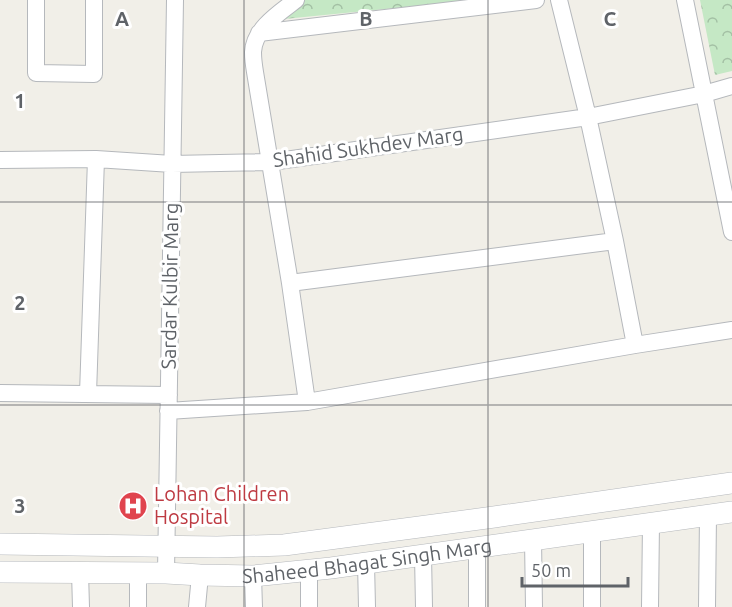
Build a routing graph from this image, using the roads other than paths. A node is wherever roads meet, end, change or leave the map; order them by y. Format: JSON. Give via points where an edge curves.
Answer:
{"nodes":[{"id":1,"x":36,"y":0,"type":"edge"},
{"id":2,"x":94,"y":0,"type":"edge"},
{"id":3,"x":175,"y":0,"type":"edge"},
{"id":4,"x":296,"y":0,"type":"edge"},
{"id":5,"x":536,"y":0,"type":"edge"},
{"id":6,"x":559,"y":0,"type":"edge"},
{"id":7,"x":685,"y":0,"type":"edge"},
{"id":8,"x":259,"y":33,"type":"junction"},
{"id":9,"x":732,"y":86,"type":"edge"},
{"id":10,"x":704,"y":94,"type":"junction"},
{"id":11,"x":588,"y":117,"type":"junction"},
{"id":12,"x":96,"y":159,"type":"junction"},
{"id":13,"x":0,"y":160,"type":"edge"},
{"id":14,"x":271,"y":162,"type":"junction"},
{"id":15,"x":172,"y":164,"type":"junction"},
{"id":16,"x":732,"y":232,"type":"edge"},
{"id":17,"x":615,"y":241,"type":"junction"},
{"id":18,"x":290,"y":283,"type":"junction"},
{"id":19,"x":732,"y":330,"type":"edge"},
{"id":20,"x":635,"y":345,"type":"junction"},
{"id":21,"x":0,"y":393,"type":"edge"},
{"id":22,"x":88,"y":394,"type":"junction"},
{"id":23,"x":307,"y":402,"type":"junction"},
{"id":24,"x":168,"y":403,"type":"junction"},
{"id":25,"x":732,"y":483,"type":"edge"},
{"id":26,"x":732,"y":512,"type":"edge"},
{"id":27,"x":708,"y":515,"type":"junction"},
{"id":28,"x":651,"y":523,"type":"junction"},
{"id":29,"x":592,"y":531,"type":"junction"},
{"id":30,"x":533,"y":539,"type":"junction"},
{"id":31,"x":0,"y":544,"type":"edge"},
{"id":32,"x":166,"y":546,"type":"junction"},
{"id":33,"x":477,"y":547,"type":"junction"},
{"id":34,"x":423,"y":555,"type":"junction"},
{"id":35,"x":366,"y":563,"type":"junction"},
{"id":36,"x":309,"y":570,"type":"junction"},
{"id":37,"x":0,"y":572,"type":"edge"},
{"id":38,"x":80,"y":572,"type":"junction"},
{"id":39,"x":138,"y":573,"type":"junction"},
{"id":40,"x":166,"y":573,"type":"junction"},
{"id":41,"x":200,"y":575,"type":"junction"},
{"id":42,"x":254,"y":576,"type":"junction"},
{"id":43,"x":81,"y":607,"type":"edge"},
{"id":44,"x":138,"y":607,"type":"edge"},
{"id":45,"x":197,"y":607,"type":"edge"},
{"id":46,"x":254,"y":607,"type":"edge"},
{"id":47,"x":309,"y":607,"type":"edge"},
{"id":48,"x":367,"y":607,"type":"edge"},
{"id":49,"x":424,"y":607,"type":"edge"},
{"id":50,"x":477,"y":607,"type":"edge"},
{"id":51,"x":534,"y":607,"type":"edge"},
{"id":52,"x":592,"y":607,"type":"edge"},
{"id":53,"x":650,"y":607,"type":"edge"},
{"id":54,"x":707,"y":607,"type":"edge"}],
"edges":[{"from":1,"to":2,"type":"street","via":[[36,73],[82,74],[94,74]]},
{"from":3,"to":15,"type":"street","name":"Sardar Kulbir Marg"},
{"from":4,"to":8,"type":"street"},
{"from":5,"to":8,"type":"street"},
{"from":6,"to":11,"type":"street"},
{"from":7,"to":10,"type":"street"},
{"from":8,"to":14,"type":"street","via":[[253,50],[255,72]]},
{"from":9,"to":10,"type":"street","name":"Shahid Sukhdev Marg"},
{"from":10,"to":11,"type":"street","name":"Shahid Sukhdev Marg"},
{"from":10,"to":16,"type":"street"},
{"from":11,"to":14,"type":"street","name":"Shahid Sukhdev Marg"},
{"from":11,"to":17,"type":"street"},
{"from":12,"to":13,"type":"street","name":"Shahid Sukhdev Marg"},
{"from":12,"to":15,"type":"street","name":"Shahid Sukhdev Marg"},
{"from":12,"to":22,"type":"street"},
{"from":14,"to":15,"type":"street","name":"Shahid Sukhdev Marg"},
{"from":14,"to":18,"type":"street"},
{"from":15,"to":24,"type":"street","name":"Sardar Kulbir Marg"},
{"from":17,"to":18,"type":"street"},
{"from":17,"to":20,"type":"street"},
{"from":18,"to":23,"type":"street"},
{"from":19,"to":20,"type":"street"},
{"from":20,"to":23,"type":"street"},
{"from":21,"to":22,"type":"street"},
{"from":22,"to":24,"type":"street"},
{"from":23,"to":24,"type":"street"},
{"from":24,"to":32,"type":"street","name":"Sardar Kulbir Marg"},
{"from":25,"to":32,"type":"street","name":"Shaheed Bhagat Singh Marg","via":[[284,545]]},
{"from":26,"to":27,"type":"street","name":"Shaheed Bhagat Singh Marg"},
{"from":27,"to":28,"type":"street","name":"Shaheed Bhagat Singh Marg"},
{"from":27,"to":54,"type":"street"},
{"from":28,"to":29,"type":"street","name":"Shaheed Bhagat Singh Marg"},
{"from":28,"to":53,"type":"street"},
{"from":29,"to":30,"type":"street","name":"Shaheed Bhagat Singh Marg"},
{"from":29,"to":52,"type":"street"},
{"from":30,"to":33,"type":"street","name":"Shaheed Bhagat Singh Marg"},
{"from":30,"to":51,"type":"street"},
{"from":31,"to":32,"type":"street","name":"Shaheed Bhagat Singh Marg"},
{"from":32,"to":40,"type":"street","name":"Sardar Kulbir Marg"},
{"from":33,"to":34,"type":"street","name":"Shaheed Bhagat Singh Marg"},
{"from":33,"to":50,"type":"street"},
{"from":34,"to":35,"type":"street","name":"Shaheed Bhagat Singh Marg"},
{"from":34,"to":49,"type":"street"},
{"from":35,"to":36,"type":"street","name":"Shaheed Bhagat Singh Marg"},
{"from":35,"to":48,"type":"street"},
{"from":36,"to":42,"type":"street","name":"Shaheed Bhagat Singh Marg"},
{"from":36,"to":47,"type":"street"},
{"from":37,"to":38,"type":"street","name":"Shaheed Bhagat Singh Marg"},
{"from":38,"to":39,"type":"street","name":"Shaheed Bhagat Singh Marg"},
{"from":38,"to":43,"type":"street"},
{"from":39,"to":40,"type":"street","name":"Shaheed Bhagat Singh Marg"},
{"from":39,"to":44,"type":"street"},
{"from":40,"to":41,"type":"street","name":"Shaheed Bhagat Singh Marg"},
{"from":41,"to":42,"type":"street","name":"Shaheed Bhagat Singh Marg"},
{"from":41,"to":45,"type":"street"},
{"from":42,"to":46,"type":"street"}]}
